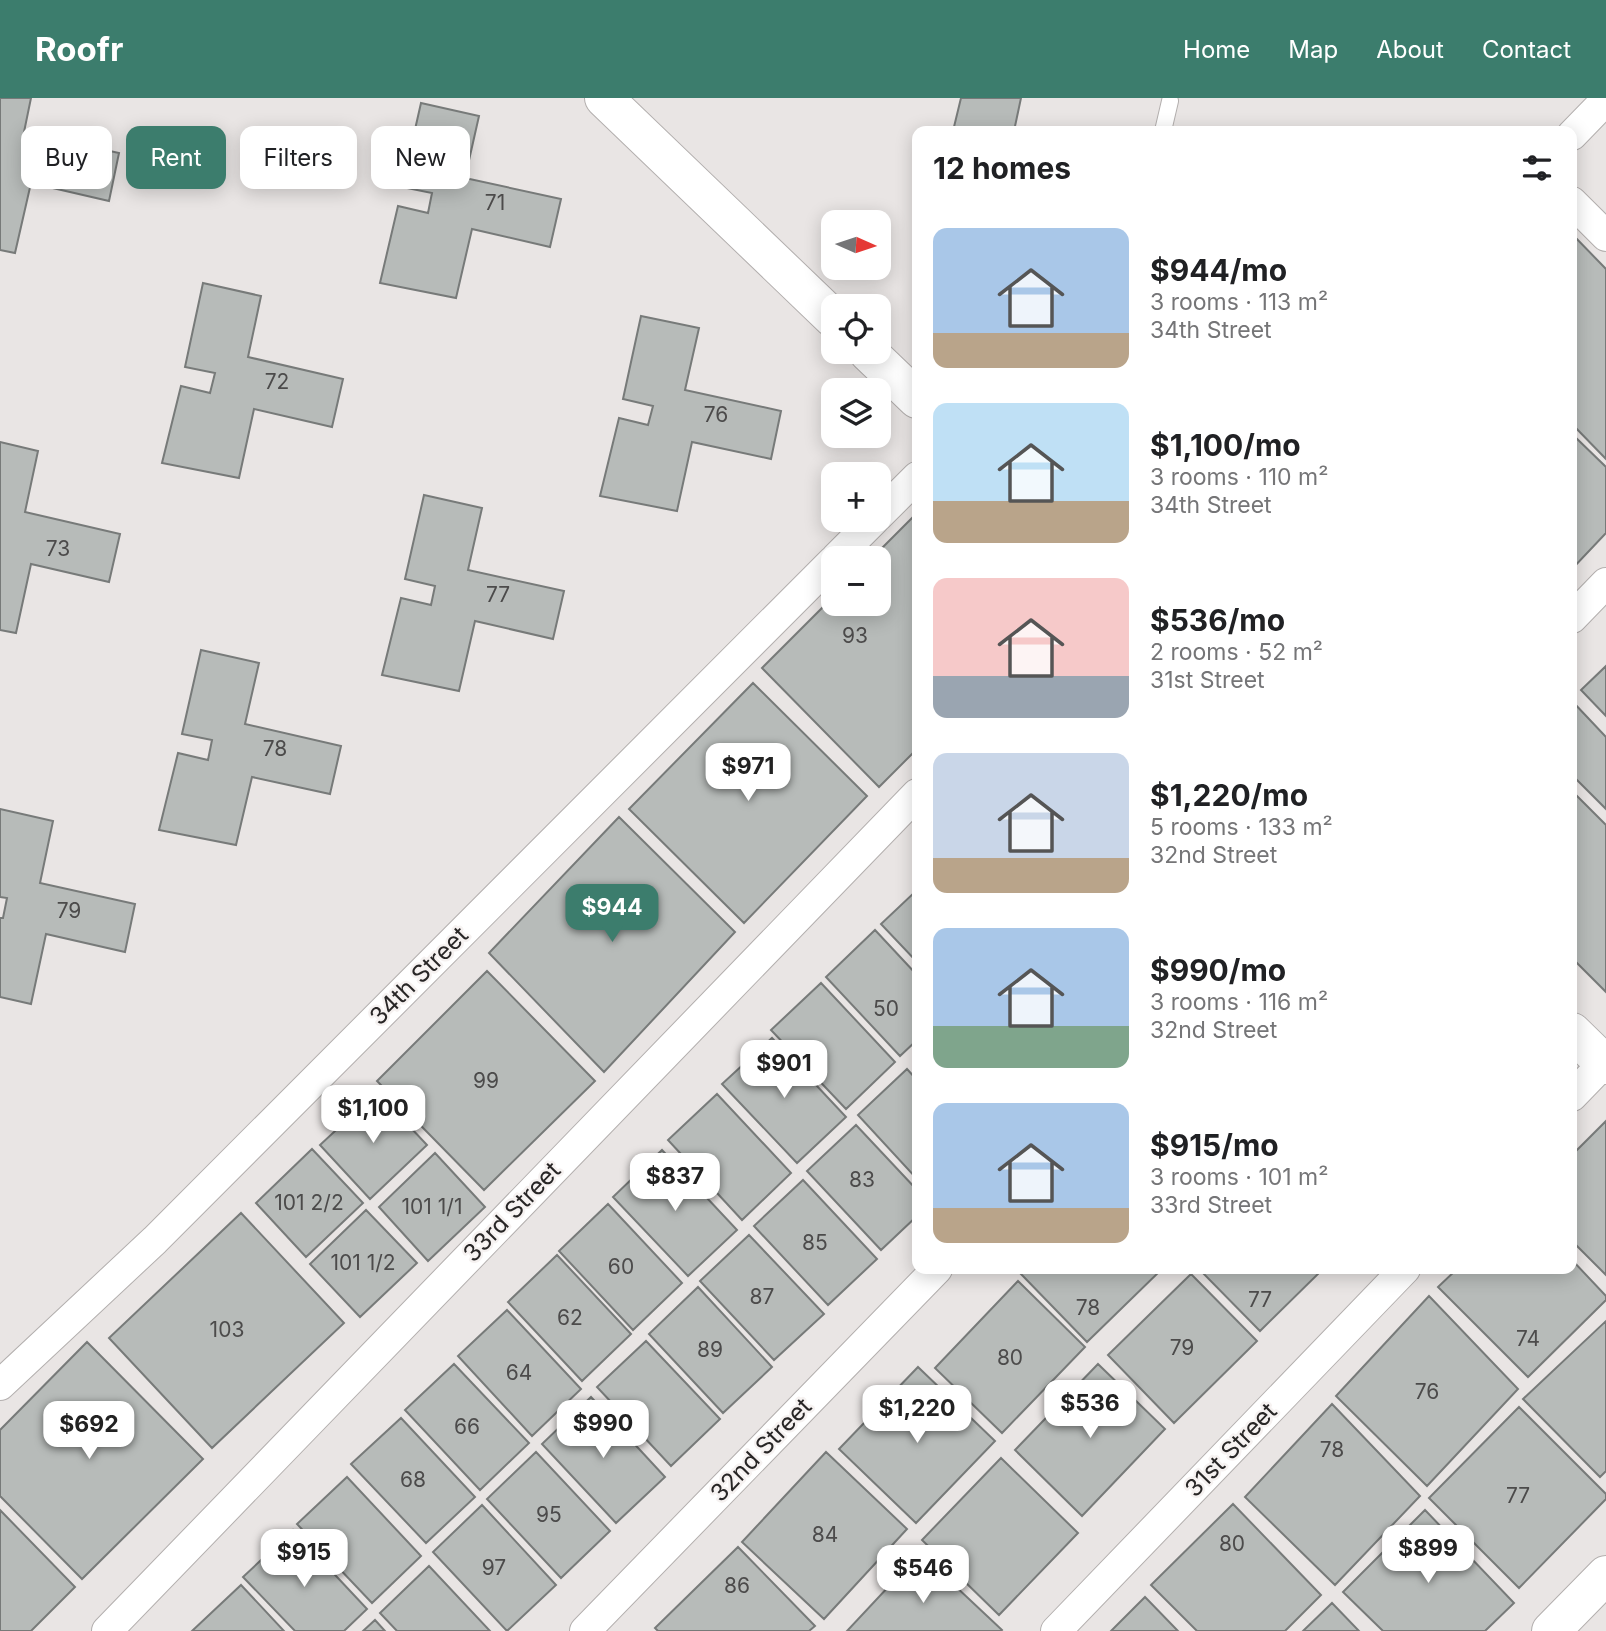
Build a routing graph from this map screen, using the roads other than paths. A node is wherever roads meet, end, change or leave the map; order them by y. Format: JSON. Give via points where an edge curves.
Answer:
{"nodes":[{"id":1,"x":620,"y":100,"type":"edge"},
{"id":2,"x":1606,"y":100,"type":"edge"},
{"id":3,"x":1170,"y":102,"type":"dead end"},
{"id":4,"x":1164,"y":126,"type":"edge"},
{"id":5,"x":1577,"y":130,"type":"edge"},
{"id":6,"x":1577,"y":207,"type":"edge"},
{"id":7,"x":1606,"y":236,"type":"edge"},
{"id":8,"x":838,"y":294,"type":"edge"},
{"id":9,"x":821,"y":306,"type":"edge"},
{"id":10,"x":891,"y":344,"type":"edge"},
{"id":11,"x":881,"y":364,"type":"edge"},
{"id":12,"x":912,"y":364,"type":"edge"},
{"id":13,"x":912,"y":394,"type":"edge"},
{"id":14,"x":912,"y":482,"type":"edge"},
{"id":15,"x":891,"y":503,"type":"edge"},
{"id":16,"x":862,"y":532,"type":"edge"},
{"id":17,"x":848,"y":546,"type":"edge"},
{"id":18,"x":821,"y":573,"type":"edge"},
{"id":19,"x":1606,"y":583,"type":"edge"},
{"id":20,"x":1577,"y":613,"type":"edge"},
{"id":21,"x":912,"y":799,"type":"edge"},
{"id":22,"x":1577,"y":1011,"type":"edge"},
{"id":23,"x":1577,"y":1036,"type":"edge"},
{"id":24,"x":1605,"y":1056,"type":"edge"},
{"id":25,"x":1577,"y":1090,"type":"edge"},
{"id":26,"x":932,"y":1274,"type":"edge"},
{"id":27,"x":1400,"y":1274,"type":"edge"},
{"id":28,"x":0,"y":1385,"type":"edge"},
{"id":29,"x":1606,"y":1575,"type":"edge"},
{"id":30,"x":1606,"y":1607,"type":"edge"},
{"id":31,"x":107,"y":1631,"type":"edge"},
{"id":32,"x":584,"y":1631,"type":"edge"},
{"id":33,"x":1056,"y":1631,"type":"edge"},
{"id":34,"x":1551,"y":1631,"type":"edge"},
{"id":35,"x":1583,"y":1631,"type":"edge"}],
"edges":[{"from":1,"to":8,"type":"street"},
{"from":1,"to":9,"type":"street"},
{"from":2,"to":5,"type":"street"},
{"from":3,"to":4,"type":"lane"},
{"from":6,"to":7,"type":"street"},
{"from":10,"to":12,"type":"street"},
{"from":11,"to":13,"type":"street"},
{"from":14,"to":15,"type":"street"},
{"from":16,"to":17,"type":"street","name":"34th Street"},
{"from":18,"to":28,"type":"street","name":"34th Street","via":[[155,1240]]},
{"from":19,"to":20,"type":"street"},
{"from":21,"to":31,"type":"street","name":"33rd Street"},
{"from":22,"to":24,"type":"street"},
{"from":23,"to":24,"type":"street"},
{"from":24,"to":25,"type":"street"},
{"from":26,"to":32,"type":"street","name":"32nd Street"},
{"from":27,"to":33,"type":"street","name":"31st Street"},
{"from":29,"to":34,"type":"street"},
{"from":30,"to":35,"type":"street"}]}
